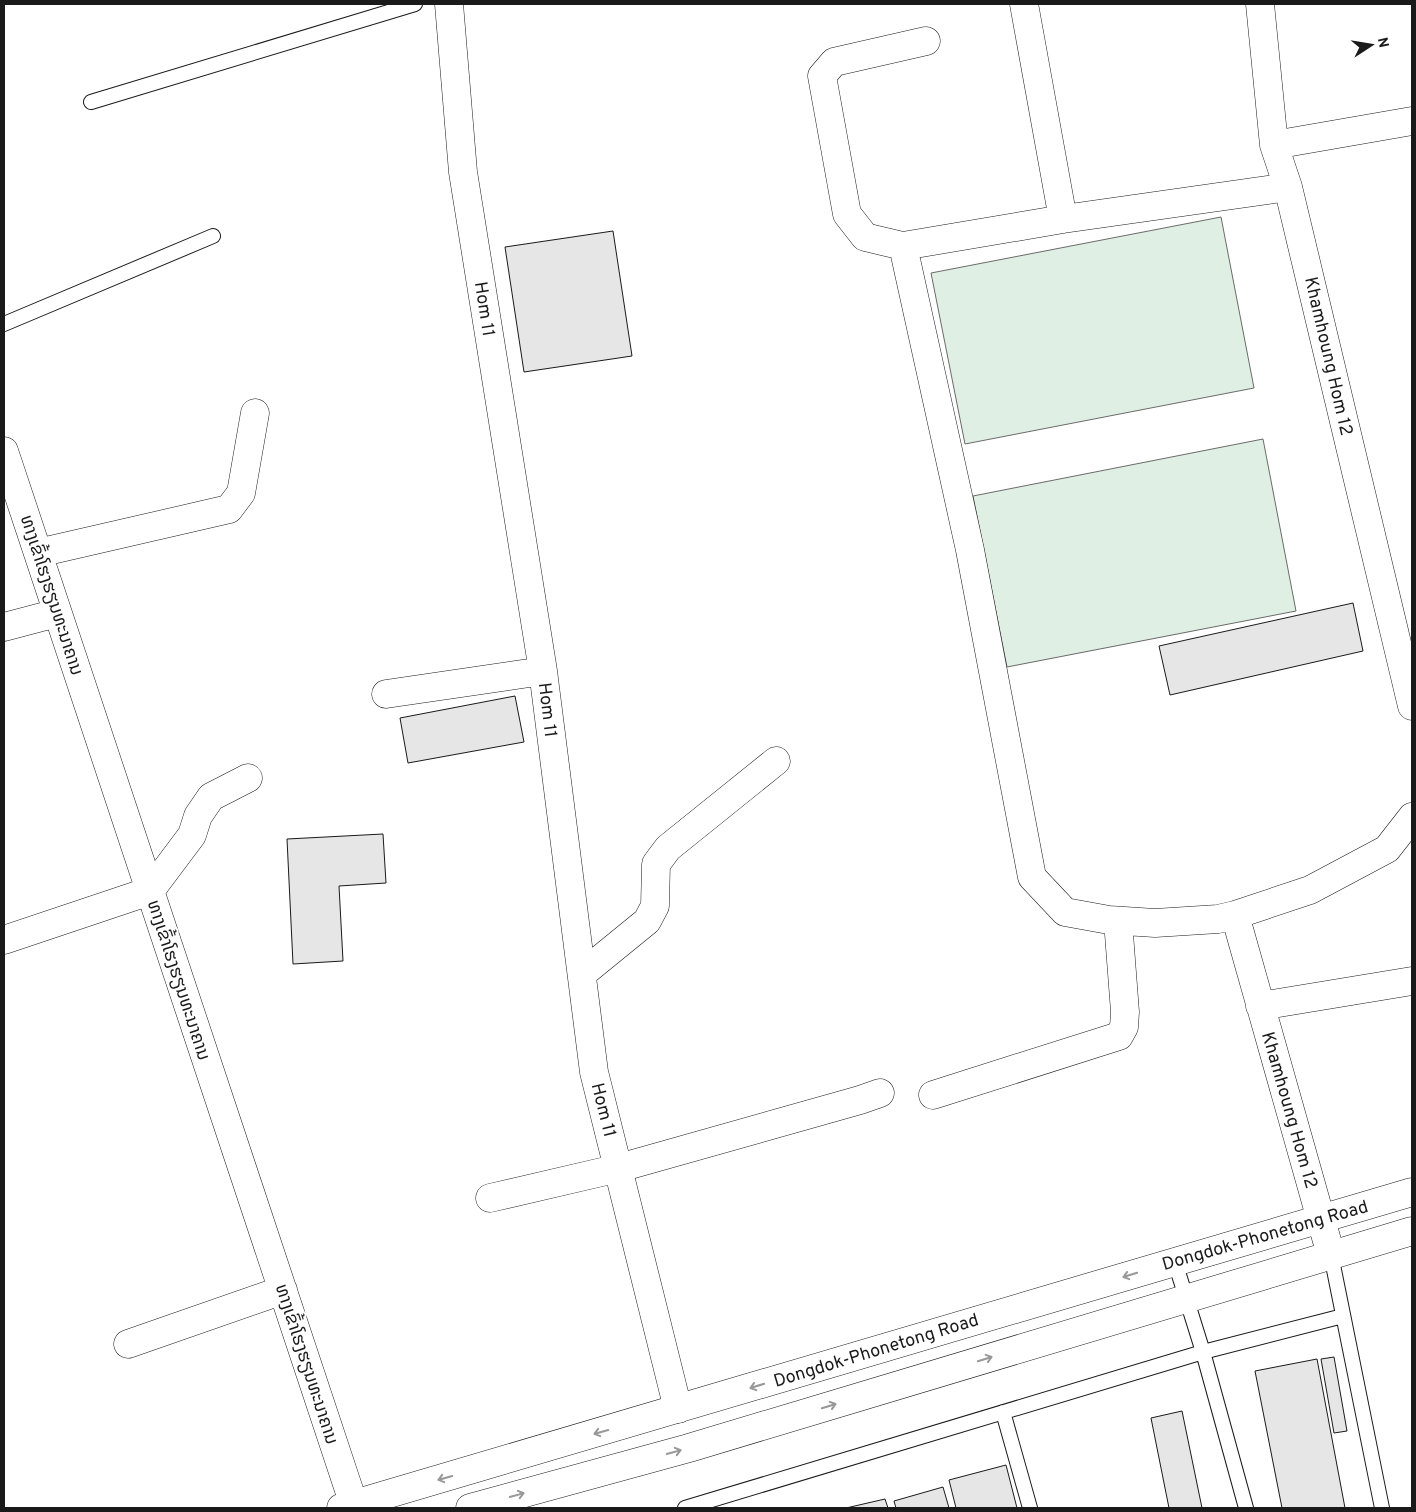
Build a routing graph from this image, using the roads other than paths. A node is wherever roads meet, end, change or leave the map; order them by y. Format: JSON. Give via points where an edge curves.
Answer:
{"nodes":[{"id":1,"x":415,"y":4,"type":"edge"},
{"id":2,"x":449,"y":4,"type":"edge"},
{"id":3,"x":1024,"y":4,"type":"edge"},
{"id":4,"x":1260,"y":4,"type":"edge"},
{"id":5,"x":926,"y":41,"type":"dead end"},
{"id":6,"x":91,"y":102,"type":"dead end"},
{"id":7,"x":1412,"y":121,"type":"edge"},
{"id":8,"x":1274,"y":145,"type":"junction"},
{"id":9,"x":1288,"y":187,"type":"junction"},
{"id":10,"x":1062,"y":219,"type":"junction"},
{"id":11,"x":213,"y":236,"type":"dead end"},
{"id":12,"x":903,"y":246,"type":"junction"},
{"id":13,"x":4,"y":324,"type":"edge"},
{"id":14,"x":254,"y":412,"type":"dead end"},
{"id":15,"x":4,"y":451,"type":"edge"},
{"id":16,"x":38,"y":553,"type":"junction"},
{"id":17,"x":57,"y":613,"type":"junction"},
{"id":18,"x":4,"y":627,"type":"edge"},
{"id":19,"x":543,"y":671,"type":"junction"},
{"id":20,"x":386,"y":694,"type":"dead end"},
{"id":21,"x":1412,"y":706,"type":"edge"},
{"id":22,"x":776,"y":761,"type":"dead end"},
{"id":23,"x":248,"y":778,"type":"dead end"},
{"id":24,"x":1412,"y":816,"type":"edge"},
{"id":25,"x":150,"y":891,"type":"junction"},
{"id":26,"x":1235,"y":915,"type":"junction"},
{"id":27,"x":1118,"y":921,"type":"junction"},
{"id":28,"x":4,"y":940,"type":"edge"},
{"id":29,"x":582,"y":974,"type":"junction"},
{"id":30,"x":1412,"y":981,"type":"edge"},
{"id":31,"x":1260,"y":1006,"type":"junction"},
{"id":32,"x":880,"y":1093,"type":"dead end"},
{"id":33,"x":933,"y":1095,"type":"dead end"},
{"id":34,"x":619,"y":1168,"type":"junction"},
{"id":35,"x":1412,"y":1192,"type":"edge"},
{"id":36,"x":490,"y":1198,"type":"dead end"},
{"id":37,"x":1320,"y":1218,"type":"junction"},
{"id":38,"x":1412,"y":1231,"type":"edge"},
{"id":39,"x":1331,"y":1255,"type":"junction"},
{"id":40,"x":1175,"y":1262,"type":"junction"},
{"id":41,"x":282,"y":1290,"type":"junction"},
{"id":42,"x":1186,"y":1298,"type":"junction"},
{"id":43,"x":1343,"y":1316,"type":"junction"},
{"id":44,"x":128,"y":1344,"type":"dead end"},
{"id":45,"x":1203,"y":1352,"type":"junction"},
{"id":46,"x":678,"y":1409,"type":"junction"},
{"id":47,"x":1003,"y":1412,"type":"junction"},
{"id":48,"x":350,"y":1507,"type":"edge"},
{"id":49,"x":470,"y":1508,"type":"edge"},
{"id":50,"x":685,"y":1508,"type":"edge"},
{"id":51,"x":1030,"y":1508,"type":"edge"},
{"id":52,"x":1246,"y":1508,"type":"edge"},
{"id":53,"x":1382,"y":1508,"type":"edge"}],
"edges":[{"from":1,"to":6,"type":"lane"},
{"from":2,"to":19,"type":"street","name":"Hom 11","via":[[463,172]]},
{"from":3,"to":10,"type":"street"},
{"from":4,"to":8,"type":"street","name":"Khamhoung Hom 12"},
{"from":5,"to":12,"type":"street","via":[[834,62],[822,76],[847,214],[865,237]]},
{"from":7,"to":8,"type":"street"},
{"from":8,"to":9,"type":"street","name":"Khamhoung Hom 12"},
{"from":9,"to":10,"type":"street"},
{"from":9,"to":21,"type":"street","name":"Khamhoung Hom 12"},
{"from":10,"to":12,"type":"street"},
{"from":11,"to":13,"type":"lane"},
{"from":12,"to":27,"type":"street","via":[[970,550],[1032,877],[1064,912]]},
{"from":14,"to":16,"type":"street","via":[[241,493],[229,510]]},
{"from":15,"to":16,"type":"street","name":"ທາງເຂົ້າໂຮງຮຽນທະນາຄານ"},
{"from":16,"to":17,"type":"street","name":"ທາງເຂົ້າໂຮງຮຽນທະນາຄານ"},
{"from":17,"to":18,"type":"street"},
{"from":17,"to":25,"type":"street","name":"ທາງເຂົ້າໂຮງຮຽນທະນາຄານ"},
{"from":19,"to":20,"type":"street"},
{"from":19,"to":29,"type":"street","name":"Hom 11"},
{"from":22,"to":29,"type":"street","via":[[668,848],[656,864],[655,906],[647,921]]},
{"from":23,"to":25,"type":"street","via":[[211,797],[198,816],[192,834]]},
{"from":24,"to":26,"type":"street","via":[[1387,849],[1310,890]]},
{"from":25,"to":28,"type":"street"},
{"from":25,"to":41,"type":"street","name":"ທາງເຂົ້າໂຮງຮຽນທະນາຄານ"},
{"from":26,"to":27,"type":"street","via":[[1155,923]]},
{"from":26,"to":31,"type":"street","name":"Khamhoung Hom 12"},
{"from":27,"to":33,"type":"street","via":[[1125,1012],[1124,1027],[1119,1036]]},
{"from":29,"to":34,"type":"street","name":"Hom 11","via":[[594,1072]]},
{"from":30,"to":31,"type":"street"},
{"from":31,"to":37,"type":"street","name":"Khamhoung Hom 12"},
{"from":32,"to":34,"type":"street"},
{"from":34,"to":36,"type":"street"},
{"from":34,"to":46,"type":"street","name":"Hom 11"},
{"from":35,"to":37,"type":"street","name":"Dongdok-Phonetong Road"},
{"from":37,"to":39,"type":"street","name":"Khamhoung Hom 12"},
{"from":37,"to":40,"type":"street","name":"Dongdok-Phonetong Road"},
{"from":38,"to":39,"type":"street","name":"Dongdok-Phonetong Road"},
{"from":39,"to":42,"type":"street","name":"Dongdok-Phonetong Road"},
{"from":39,"to":43,"type":"lane","name":"Khamhoung Hom 12"},
{"from":40,"to":42,"type":"lane"},
{"from":40,"to":46,"type":"street","name":"Dongdok-Phonetong Road","one_way":true},
{"from":41,"to":44,"type":"street"},
{"from":41,"to":48,"type":"street","name":"ທາງເຂົ້າໂຮງຮຽນທະນາຄານ"},
{"from":42,"to":45,"type":"lane"},
{"from":49,"to":42,"type":"street","name":"Dongdok-Phonetong Road","one_way":true,"via":[[689,1448]]},
{"from":43,"to":45,"type":"lane"},
{"from":43,"to":53,"type":"lane","name":"Khamhoung Hom 12"},
{"from":45,"to":47,"type":"lane"},
{"from":45,"to":52,"type":"lane"},
{"from":46,"to":48,"type":"street","name":"Dongdok-Phonetong Road","one_way":true},
{"from":47,"to":50,"type":"lane"},
{"from":47,"to":51,"type":"lane"}]}
